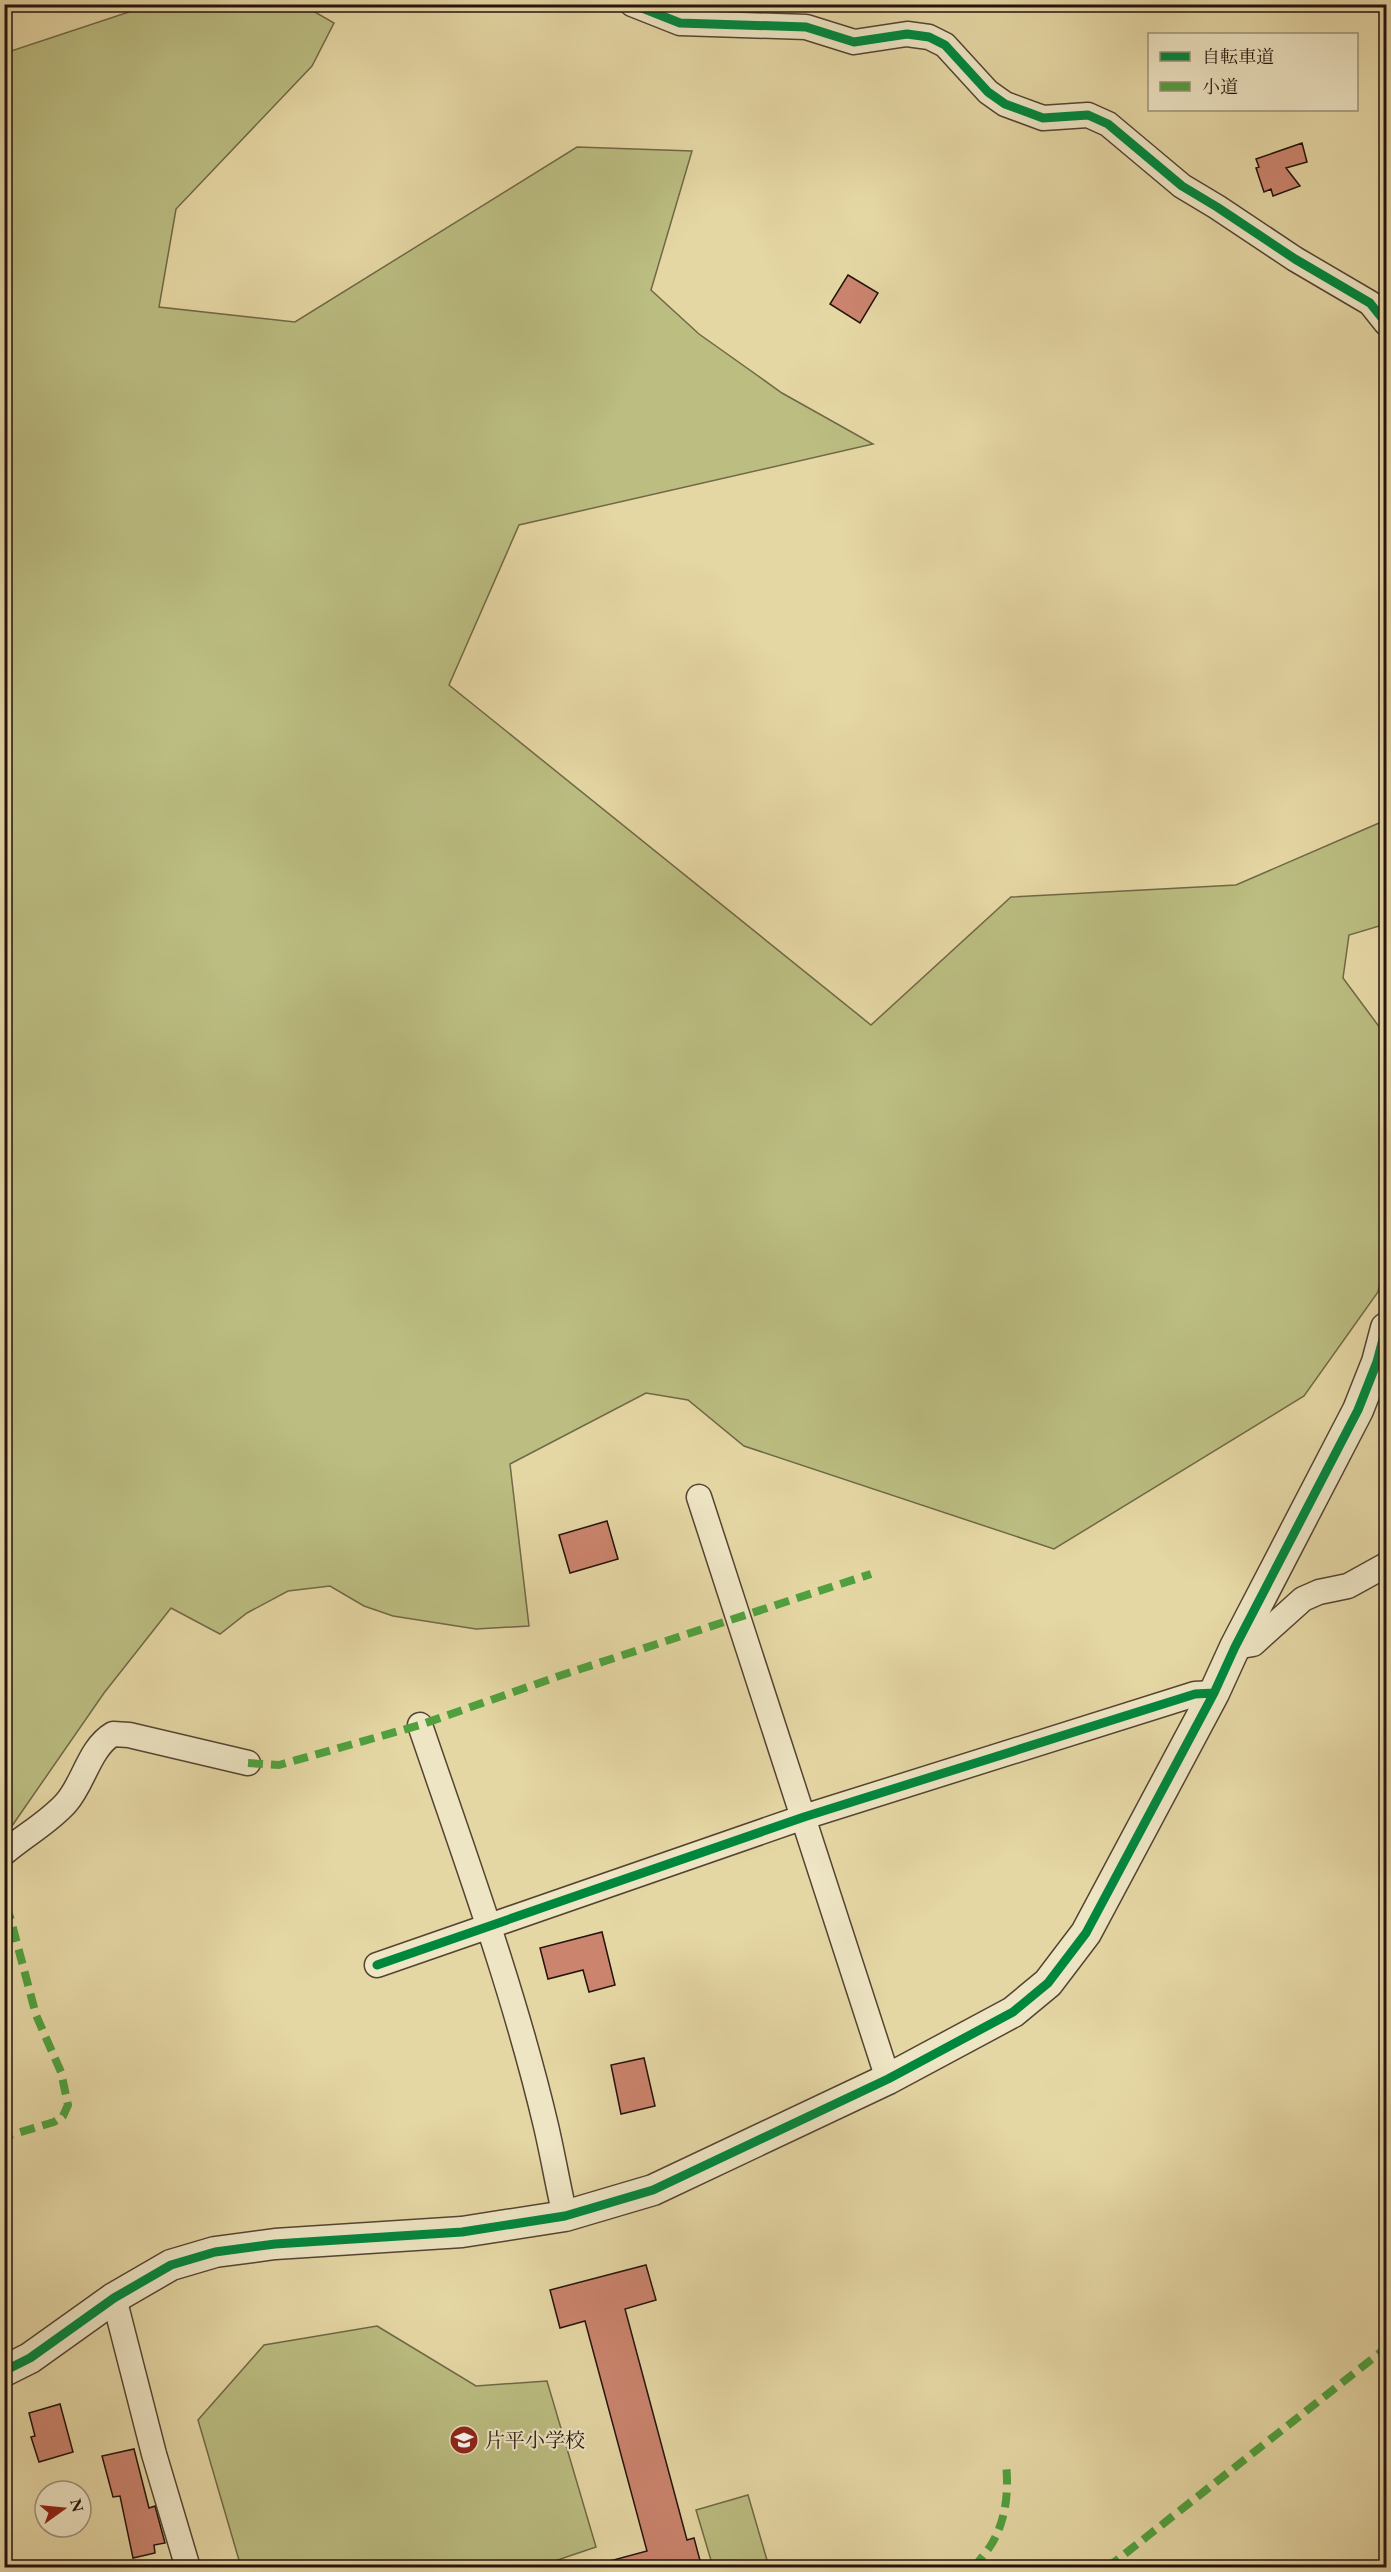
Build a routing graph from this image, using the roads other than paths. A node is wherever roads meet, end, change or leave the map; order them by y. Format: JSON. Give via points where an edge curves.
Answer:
{"nodes":[{"id":1,"x":632,"y":4,"type":"edge"},
{"id":2,"x":1386,"y":323,"type":"edge"},
{"id":3,"x":1386,"y":1328,"type":"edge"},
{"id":4,"x":699,"y":1497,"type":"dead end"},
{"id":5,"x":1386,"y":1565,"type":"edge"},
{"id":6,"x":1236,"y":1647,"type":"junction"},
{"id":7,"x":1214,"y":1693,"type":"junction"},
{"id":8,"x":420,"y":1725,"type":"dead end"},
{"id":9,"x":248,"y":1763,"type":"dead end"},
{"id":10,"x":804,"y":1817,"type":"junction"},
{"id":11,"x":4,"y":1852,"type":"edge"},
{"id":12,"x":489,"y":1927,"type":"junction"},
{"id":13,"x":377,"y":1965,"type":"dead end"},
{"id":14,"x":888,"y":2079,"type":"junction"},
{"id":15,"x":565,"y":2216,"type":"junction"},
{"id":16,"x":114,"y":2298,"type":"junction"},
{"id":17,"x":4,"y":2372,"type":"edge"},
{"id":18,"x":188,"y":2568,"type":"edge"}],
"edges":[{"from":1,"to":2,"type":"street","via":[[680,23],[806,27],[854,42],[907,34],[929,37],[945,45],[987,92],[1005,104],[1043,118],[1088,115],[1108,124],[1182,186],[1295,260],[1370,303]]},
{"from":3,"to":6,"type":"street","via":[[1358,1410]]},
{"from":4,"to":10,"type":"street"},
{"from":5,"to":6,"type":"street","via":[[1348,1586],[1303,1599],[1253,1644]]},
{"from":6,"to":7,"type":"street"},
{"from":7,"to":10,"type":"street","via":[[1195,1694]]},
{"from":7,"to":14,"type":"street","via":[[1086,1933],[1048,1983],[1013,2012]]},
{"from":8,"to":12,"type":"street"},
{"from":9,"to":11,"type":"street","via":[[113,1734],[100,1746],[67,1802]]},
{"from":10,"to":12,"type":"street"},
{"from":10,"to":14,"type":"street"},
{"from":12,"to":13,"type":"street"},
{"from":12,"to":15,"type":"street","via":[[547,2129]]},
{"from":14,"to":15,"type":"street","via":[[653,2190]]},
{"from":15,"to":16,"type":"street","via":[[462,2232],[275,2244],[215,2252],[171,2265]]},
{"from":16,"to":17,"type":"street"},
{"from":16,"to":18,"type":"street"}]}
